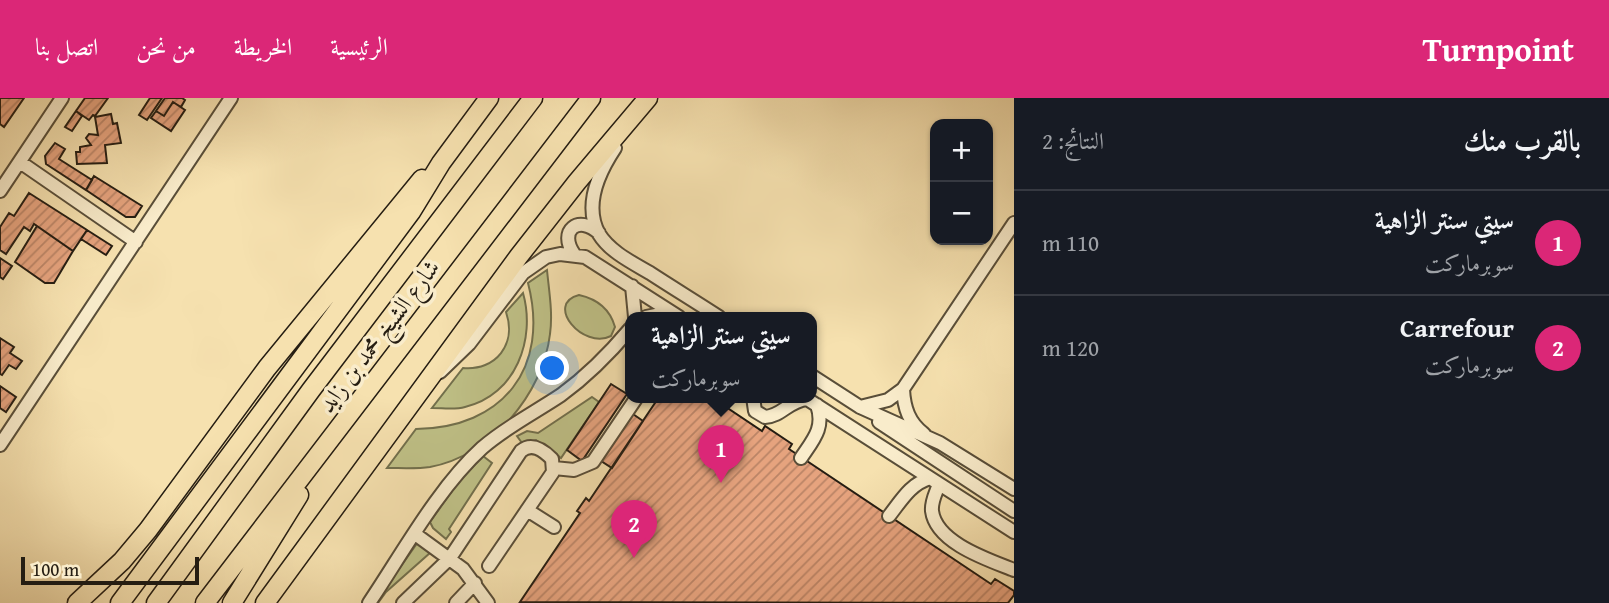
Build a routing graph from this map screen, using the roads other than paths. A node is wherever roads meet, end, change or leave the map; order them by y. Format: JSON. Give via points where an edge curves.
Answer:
{"nodes":[{"id":1,"x":62,"y":98,"type":"edge"},
{"id":2,"x":231,"y":98,"type":"edge"},
{"id":3,"x":489,"y":98,"type":"edge"},
{"id":4,"x":533,"y":98,"type":"edge"},
{"id":5,"x":591,"y":98,"type":"edge"},
{"id":6,"x":648,"y":98,"type":"edge"},
{"id":7,"x":635,"y":116,"type":"junction"},
{"id":8,"x":20,"y":162,"type":"junction"},
{"id":9,"x":440,"y":163,"type":"junction"},
{"id":10,"x":0,"y":191,"type":"edge"},
{"id":11,"x":1014,"y":223,"type":"edge"},
{"id":12,"x":599,"y":233,"type":"junction"},
{"id":13,"x":136,"y":242,"type":"junction"},
{"id":14,"x":574,"y":254,"type":"junction"},
{"id":15,"x":632,"y":286,"type":"junction"},
{"id":16,"x":635,"y":312,"type":"edge"},
{"id":17,"x":672,"y":312,"type":"edge"},
{"id":18,"x":711,"y":312,"type":"edge"},
{"id":19,"x":625,"y":335,"type":"edge"},
{"id":20,"x":817,"y":379,"type":"edge"},
{"id":21,"x":428,"y":380,"type":"junction"},
{"id":22,"x":903,"y":389,"type":"junction"},
{"id":23,"x":632,"y":403,"type":"edge"},
{"id":24,"x":754,"y":403,"type":"edge"},
{"id":25,"x":791,"y":403,"type":"edge"},
{"id":26,"x":810,"y":403,"type":"edge"},
{"id":27,"x":812,"y":403,"type":"edge"},
{"id":28,"x":860,"y":407,"type":"junction"},
{"id":29,"x":929,"y":437,"type":"junction"},
{"id":30,"x":333,"y":438,"type":"junction"},
{"id":31,"x":0,"y":446,"type":"edge"},
{"id":32,"x":801,"y":458,"type":"dead end"},
{"id":33,"x":554,"y":468,"type":"junction"},
{"id":34,"x":934,"y":481,"type":"junction"},
{"id":35,"x":1014,"y":489,"type":"edge"},
{"id":36,"x":527,"y":510,"type":"junction"},
{"id":37,"x":1014,"y":511,"type":"edge"},
{"id":38,"x":889,"y":516,"type":"dead end"},
{"id":39,"x":554,"y":527,"type":"dead end"},
{"id":40,"x":1014,"y":533,"type":"edge"},
{"id":41,"x":415,"y":534,"type":"junction"},
{"id":42,"x":450,"y":558,"type":"junction"},
{"id":43,"x":122,"y":561,"type":"junction"},
{"id":44,"x":489,"y":566,"type":"dead end"},
{"id":45,"x":1014,"y":570,"type":"edge"},
{"id":46,"x":475,"y":583,"type":"junction"},
{"id":47,"x":77,"y":603,"type":"edge"},
{"id":48,"x":89,"y":603,"type":"edge"},
{"id":49,"x":120,"y":603,"type":"edge"},
{"id":50,"x":156,"y":603,"type":"edge"},
{"id":51,"x":205,"y":603,"type":"edge"},
{"id":52,"x":232,"y":603,"type":"edge"},
{"id":53,"x":265,"y":603,"type":"edge"},
{"id":54,"x":369,"y":603,"type":"edge"},
{"id":55,"x":403,"y":603,"type":"edge"},
{"id":56,"x":456,"y":603,"type":"edge"},
{"id":57,"x":488,"y":603,"type":"edge"}],
"edges":[{"from":1,"to":8,"type":"street"},
{"from":2,"to":13,"type":"street"},
{"from":3,"to":9,"type":"highway"},
{"from":4,"to":50,"type":"highway","name":"شارع الشيخ محمد بن زايد"},
{"from":5,"to":30,"type":"highway","name":"شارع الشيخ محمد بن زايد"},
{"from":6,"to":7,"type":"highway"},
{"from":7,"to":12,"type":"street","via":[[595,185]]},
{"from":7,"to":21,"type":"highway","via":[[577,182]]},
{"from":8,"to":10,"type":"street"},
{"from":8,"to":13,"type":"street"},
{"from":9,"to":43,"type":"highway","via":[[406,197],[267,368]]},
{"from":9,"to":49,"type":"highway","via":[[411,212]]},
{"from":11,"to":22,"type":"street"},
{"from":12,"to":14,"type":"street","via":[[589,225],[573,228],[567,242]]},
{"from":12,"to":18,"type":"street","via":[[620,254]]},
{"from":13,"to":31,"type":"street"},
{"from":14,"to":15,"type":"street"},
{"from":14,"to":21,"type":"street","via":[[546,257],[523,273],[460,354]]},
{"from":15,"to":16,"type":"street"},
{"from":15,"to":17,"type":"street"},
{"from":19,"to":41,"type":"street","via":[[578,382],[481,449],[450,483]]},
{"from":20,"to":28,"type":"street"},
{"from":21,"to":53,"type":"highway"},
{"from":22,"to":28,"type":"street","via":[[879,404]]},
{"from":22,"to":29,"type":"street","via":[[912,422]]},
{"from":23,"to":33,"type":"street","via":[[593,462],[573,470]]},
{"from":24,"to":25,"type":"street","via":[[755,411],[765,417]]},
{"from":26,"to":32,"type":"street","via":[[820,419],[819,432]]},
{"from":27,"to":34,"type":"street"},
{"from":28,"to":29,"type":"street"},
{"from":28,"to":37,"type":"street"},
{"from":29,"to":35,"type":"street"},
{"from":30,"to":51,"type":"highway","name":"شارع الشيخ محمد بن زايد"},
{"from":30,"to":52,"type":"highway"},
{"from":33,"to":36,"type":"street"},
{"from":33,"to":42,"type":"street","via":[[550,456],[533,447],[523,449]]},
{"from":34,"to":38,"type":"street","via":[[918,483],[909,490]]},
{"from":34,"to":40,"type":"street"},
{"from":34,"to":45,"type":"street","via":[[932,511],[945,533],[975,554]]},
{"from":36,"to":39,"type":"street"},
{"from":36,"to":44,"type":"street"},
{"from":41,"to":42,"type":"street"},
{"from":41,"to":54,"type":"street"},
{"from":42,"to":46,"type":"street"},
{"from":42,"to":55,"type":"street"},
{"from":43,"to":47,"type":"highway"},
{"from":43,"to":48,"type":"street"},
{"from":46,"to":56,"type":"street"},
{"from":46,"to":57,"type":"street"}]}
